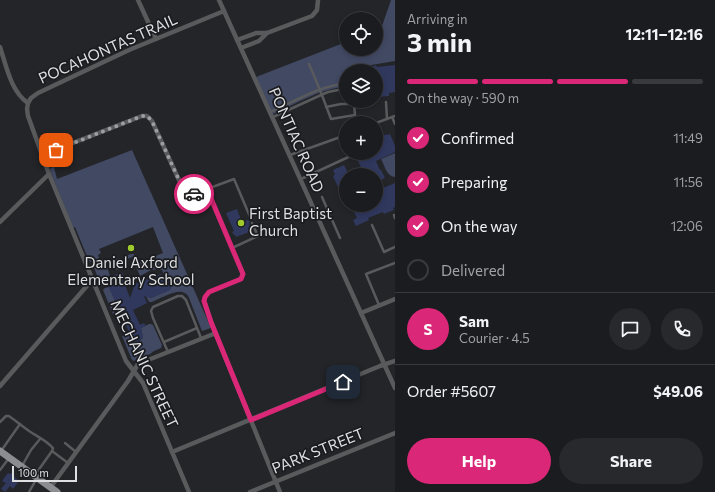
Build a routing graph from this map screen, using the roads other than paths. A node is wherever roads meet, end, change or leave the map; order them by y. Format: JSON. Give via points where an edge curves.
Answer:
{"nodes":[{"id":1,"x":138,"y":0,"type":"edge"},
{"id":2,"x":219,"y":0,"type":"edge"},
{"id":3,"x":318,"y":0,"type":"edge"},
{"id":4,"x":224,"y":11,"type":"junction"},
{"id":5,"x":266,"y":33,"type":"junction"},
{"id":6,"x":156,"y":39,"type":"junction"},
{"id":7,"x":237,"y":40,"type":"junction"},
{"id":8,"x":0,"y":47,"type":"edge"},
{"id":9,"x":241,"y":48,"type":"junction"},
{"id":10,"x":309,"y":64,"type":"dead end"},
{"id":11,"x":339,"y":85,"type":"edge"},
{"id":12,"x":320,"y":90,"type":"junction"},
{"id":13,"x":339,"y":90,"type":"edge"},
{"id":14,"x":322,"y":95,"type":"junction"},
{"id":15,"x":386,"y":102,"type":"dead end"},
{"id":16,"x":28,"y":103,"type":"junction"},
{"id":17,"x":326,"y":108,"type":"junction"},
{"id":18,"x":270,"y":112,"type":"junction"},
{"id":19,"x":393,"y":116,"type":"edge"},
{"id":20,"x":272,"y":118,"type":"junction"},
{"id":21,"x":387,"y":119,"type":"junction"},
{"id":22,"x":383,"y":120,"type":"edge"},
{"id":23,"x":395,"y":124,"type":"edge"},
{"id":24,"x":339,"y":138,"type":"edge"},
{"id":25,"x":42,"y":155,"type":"junction"},
{"id":26,"x":290,"y":156,"type":"junction"},
{"id":27,"x":342,"y":160,"type":"edge"},
{"id":28,"x":49,"y":174,"type":"junction"},
{"id":29,"x":300,"y":179,"type":"junction"},
{"id":30,"x":207,"y":189,"type":"junction"},
{"id":31,"x":191,"y":195,"type":"joint"},
{"id":32,"x":322,"y":197,"type":"dead end"},
{"id":33,"x":251,"y":219,"type":"dead end"},
{"id":34,"x":0,"y":222,"type":"edge"},
{"id":35,"x":252,"y":223,"type":"dead end"},
{"id":36,"x":372,"y":225,"type":"dead end"},
{"id":37,"x":340,"y":238,"type":"dead end"},
{"id":38,"x":395,"y":247,"type":"edge"},
{"id":39,"x":232,"y":248,"type":"junction"},
{"id":40,"x":395,"y":263,"type":"edge"},
{"id":41,"x":92,"y":280,"type":"junction"},
{"id":42,"x":395,"y":299,"type":"edge"},
{"id":43,"x":204,"y":301,"type":"joint"},
{"id":44,"x":379,"y":305,"type":"junction"},
{"id":45,"x":361,"y":313,"type":"junction"},
{"id":46,"x":197,"y":328,"type":"junction"},
{"id":47,"x":216,"y":333,"type":"junction"},
{"id":48,"x":202,"y":339,"type":"junction"},
{"id":49,"x":164,"y":342,"type":"junction"},
{"id":50,"x":168,"y":352,"type":"junction"},
{"id":51,"x":395,"y":361,"type":"edge"},
{"id":52,"x":384,"y":365,"type":"junction"},
{"id":53,"x":134,"y":371,"type":"junction"},
{"id":54,"x":0,"y":386,"type":"edge"},
{"id":55,"x":395,"y":388,"type":"edge"},
{"id":56,"x":251,"y":420,"type":"junction"},
{"id":57,"x":0,"y":422,"type":"edge"},
{"id":58,"x":20,"y":424,"type":"junction"},
{"id":59,"x":395,"y":433,"type":"edge"},
{"id":60,"x":41,"y":439,"type":"junction"},
{"id":61,"x":65,"y":443,"type":"dead end"},
{"id":62,"x":1,"y":451,"type":"edge"},
{"id":63,"x":52,"y":451,"type":"junction"},
{"id":64,"x":76,"y":452,"type":"junction"},
{"id":65,"x":172,"y":452,"type":"junction"},
{"id":66,"x":9,"y":457,"type":"junction"},
{"id":67,"x":68,"y":463,"type":"junction"},
{"id":68,"x":22,"y":467,"type":"junction"},
{"id":69,"x":0,"y":470,"type":"edge"},
{"id":70,"x":36,"y":477,"type":"junction"},
{"id":71,"x":276,"y":482,"type":"junction"},
{"id":72,"x":54,"y":490,"type":"edge"},
{"id":73,"x":29,"y":492,"type":"edge"},
{"id":74,"x":189,"y":492,"type":"edge"},
{"id":75,"x":250,"y":492,"type":"edge"},
{"id":76,"x":280,"y":492,"type":"edge"}],
"edges":[{"from":1,"to":6,"type":"street"},
{"from":2,"to":4,"type":"street","name":"PONTIAC ROAD"},
{"from":3,"to":5,"type":"street","via":[[317,10],[312,16]]},
{"from":4,"to":6,"type":"street","name":"POCAHONTAS TRAIL"},
{"from":4,"to":7,"type":"street","name":"PONTIAC ROAD"},
{"from":5,"to":7,"type":"street","via":[[256,33]]},
{"from":5,"to":9,"type":"street","via":[[258,41]]},
{"from":6,"to":16,"type":"street","name":"POCAHONTAS TRAIL","via":[[38,93]]},
{"from":7,"to":9,"type":"street","name":"PONTIAC ROAD"},
{"from":8,"to":16,"type":"street","via":[[16,91]]},
{"from":9,"to":18,"type":"street","name":"PONTIAC ROAD"},
{"from":10,"to":12,"type":"lane"},
{"from":11,"to":12,"type":"lane"},
{"from":12,"to":14,"type":"lane"},
{"from":12,"to":18,"type":"lane"},
{"from":13,"to":14,"type":"lane"},
{"from":14,"to":17,"type":"lane"},
{"from":14,"to":20,"type":"lane"},
{"from":15,"to":21,"type":"lane"},
{"from":16,"to":25,"type":"street","name":"MECHANIC STREET","via":[[28,116]]},
{"from":17,"to":17,"type":"lane","via":[[331,119],[355,115],[354,104]]},
{"from":18,"to":20,"type":"street","name":"PONTIAC ROAD"},
{"from":19,"to":21,"type":"lane"},
{"from":19,"to":23,"type":"lane"},
{"from":20,"to":26,"type":"street","name":"PONTIAC ROAD"},
{"from":21,"to":22,"type":"lane"},
{"from":24,"to":26,"type":"lane"},
{"from":25,"to":28,"type":"street","name":"MECHANIC STREET"},
{"from":25,"to":31,"type":"street","via":[[146,116],[152,121],[184,191]]},
{"from":26,"to":29,"type":"street","name":"PONTIAC ROAD"},
{"from":27,"to":29,"type":"lane"},
{"from":28,"to":34,"type":"street"},
{"from":28,"to":41,"type":"street","name":"MECHANIC STREET"},
{"from":29,"to":45,"type":"street","name":"PONTIAC ROAD"},
{"from":30,"to":31,"type":"lane"},
{"from":30,"to":33,"type":"lane","via":[[234,179]]},
{"from":30,"to":39,"type":"lane"},
{"from":32,"to":37,"type":"lane"},
{"from":35,"to":39,"type":"lane","via":[[258,236]]},
{"from":36,"to":38,"type":"lane","via":[[384,252]]},
{"from":39,"to":43,"type":"lane","via":[[242,277],[209,292]]},
{"from":40,"to":44,"type":"lane","via":[[366,274]]},
{"from":41,"to":53,"type":"street","name":"MECHANIC STREET","via":[[126,361]]},
{"from":41,"to":54,"type":"street"},
{"from":42,"to":44,"type":"street"},
{"from":43,"to":47,"type":"street"},
{"from":44,"to":45,"type":"street"},
{"from":45,"to":52,"type":"street","name":"PONTIAC ROAD"},
{"from":46,"to":48,"type":"lane"},
{"from":46,"to":49,"type":"lane"},
{"from":46,"to":49,"type":"lane","via":[[186,300],[178,296],[153,307],[151,311]]},
{"from":47,"to":48,"type":"street"},
{"from":47,"to":56,"type":"street"},
{"from":48,"to":50,"type":"street"},
{"from":49,"to":50,"type":"lane"},
{"from":50,"to":53,"type":"street","via":[[138,364]]},
{"from":51,"to":52,"type":"street"},
{"from":52,"to":55,"type":"street","name":"PONTIAC ROAD"},
{"from":52,"to":56,"type":"street"},
{"from":53,"to":64,"type":"street"},
{"from":53,"to":65,"type":"street","name":"MECHANIC STREET","via":[[143,383]]},
{"from":56,"to":65,"type":"street"},
{"from":56,"to":71,"type":"street"},
{"from":57,"to":58,"type":"lane","via":[[9,416]]},
{"from":58,"to":60,"type":"lane"},
{"from":58,"to":62,"type":"lane"},
{"from":59,"to":71,"type":"street","name":"PARK STREET"},
{"from":60,"to":63,"type":"lane","via":[[50,444]]},
{"from":60,"to":68,"type":"lane"},
{"from":61,"to":64,"type":"lane"},
{"from":62,"to":66,"type":"main road"},
{"from":63,"to":67,"type":"lane"},
{"from":63,"to":70,"type":"lane"},
{"from":64,"to":67,"type":"street"},
{"from":65,"to":74,"type":"street","name":"MECHANIC STREET"},
{"from":66,"to":68,"type":"main road"},
{"from":66,"to":69,"type":"lane"},
{"from":67,"to":72,"type":"street"},
{"from":68,"to":70,"type":"main road"},
{"from":70,"to":72,"type":"main road"},
{"from":70,"to":73,"type":"lane"},
{"from":71,"to":75,"type":"street","name":"PARK STREET"},
{"from":71,"to":76,"type":"street"}]}
